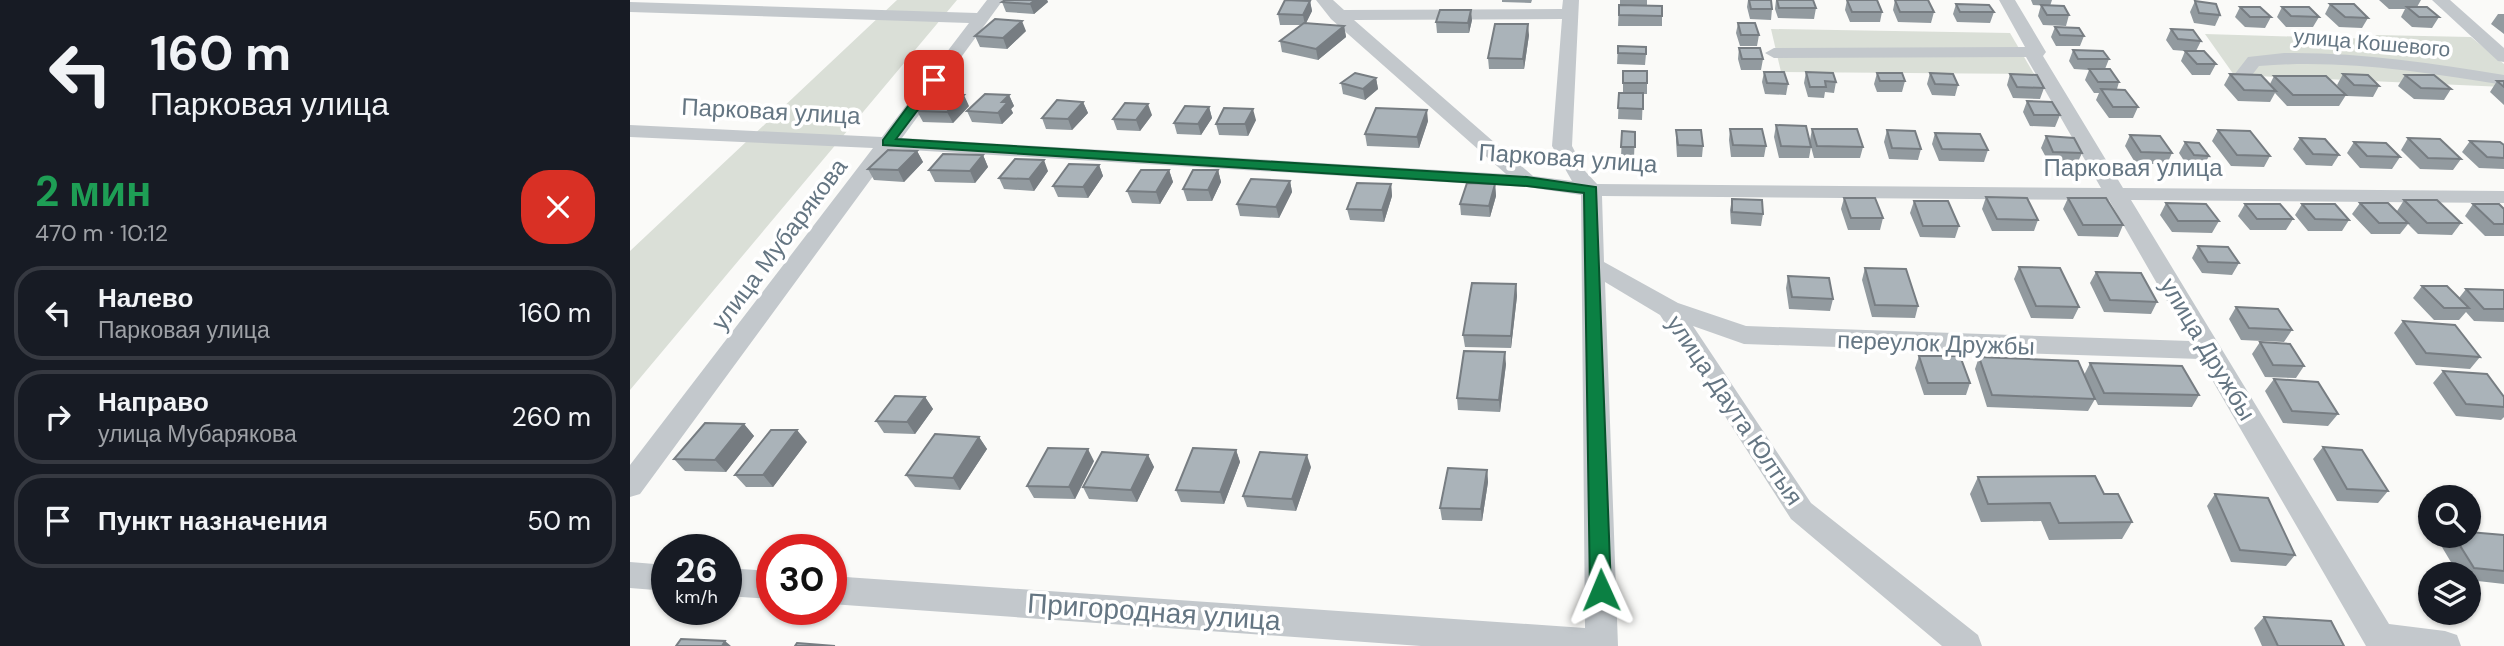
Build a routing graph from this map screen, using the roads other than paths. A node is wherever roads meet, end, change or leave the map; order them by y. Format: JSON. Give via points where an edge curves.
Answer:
{"nodes":[{"id":1,"x":995,"y":0,"type":"edge"},
{"id":2,"x":1324,"y":0,"type":"edge"},
{"id":3,"x":2007,"y":0,"type":"edge"},
{"id":4,"x":2440,"y":0,"type":"edge"},
{"id":5,"x":630,"y":7,"type":"edge"},
{"id":6,"x":1571,"y":7,"type":"edge"},
{"id":7,"x":1337,"y":15,"type":"junction"},
{"id":8,"x":980,"y":18,"type":"junction"},
{"id":9,"x":2037,"y":52,"type":"junction"},
{"id":10,"x":1774,"y":53,"type":"dead end"},
{"id":11,"x":2504,"y":58,"type":"edge"},
{"id":12,"x":2243,"y":75,"type":"edge"},
{"id":13,"x":2504,"y":80,"type":"edge"},
{"id":14,"x":630,"y":131,"type":"edge"},
{"id":15,"x":887,"y":143,"type":"junction"},
{"id":16,"x":1527,"y":181,"type":"junction"},
{"id":17,"x":1591,"y":190,"type":"junction"},
{"id":18,"x":2116,"y":193,"type":"junction"},
{"id":19,"x":2504,"y":197,"type":"edge"},
{"id":20,"x":1594,"y":267,"type":"junction"},
{"id":21,"x":1669,"y":309,"type":"junction"},
{"id":22,"x":2208,"y":350,"type":"junction"},
{"id":23,"x":630,"y":486,"type":"edge"},
{"id":24,"x":630,"y":575,"type":"edge"},
{"id":25,"x":651,"y":577,"type":"edge"},
{"id":26,"x":847,"y":591,"type":"edge"},
{"id":27,"x":2382,"y":642,"type":"edge"},
{"id":28,"x":1602,"y":645,"type":"edge"},
{"id":29,"x":1966,"y":646,"type":"edge"},
{"id":30,"x":2445,"y":646,"type":"edge"}],
"edges":[{"from":1,"to":8,"type":"street","name":"улица Мубарякова"},
{"from":2,"to":7,"type":"street"},
{"from":3,"to":9,"type":"street","name":"улица Дружбы"},
{"from":4,"to":11,"type":"street","name":"улица Кошевого"},
{"from":5,"to":8,"type":"street"},
{"from":6,"to":7,"type":"street"},
{"from":6,"to":17,"type":"street","via":[[1562,146]]},
{"from":7,"to":16,"type":"street"},
{"from":8,"to":15,"type":"street","name":"улица Мубарякова"},
{"from":9,"to":10,"type":"street"},
{"from":9,"to":18,"type":"street","name":"улица Дружбы","via":[[2034,56]]},
{"from":12,"to":13,"type":"street","name":"улица Кошевого","via":[[2254,61],[2316,59],[2426,67]]},
{"from":14,"to":15,"type":"street","name":"Парковая улица"},
{"from":15,"to":16,"type":"street","name":"Парковая улица"},
{"from":15,"to":23,"type":"street","name":"улица Мубарякова"},
{"from":16,"to":17,"type":"street","name":"Парковая улица"},
{"from":17,"to":18,"type":"street","name":"Парковая улица"},
{"from":17,"to":20,"type":"street"},
{"from":18,"to":19,"type":"street","name":"Парковая улица"},
{"from":18,"to":22,"type":"street","name":"улица Дружбы"},
{"from":20,"to":21,"type":"street","name":"улица Даута Юлтыя"},
{"from":20,"to":28,"type":"street"},
{"from":21,"to":22,"type":"street","name":"переулок Дружбы","via":[[1744,335]]},
{"from":21,"to":29,"type":"street","name":"улица Даута Юлтыя","via":[[1801,511]]},
{"from":22,"to":27,"type":"street","name":"улица Дружбы"},
{"from":24,"to":25,"type":"street"},
{"from":26,"to":28,"type":"street","name":"Пригородная улица"},
{"from":27,"to":30,"type":"street"}]}
